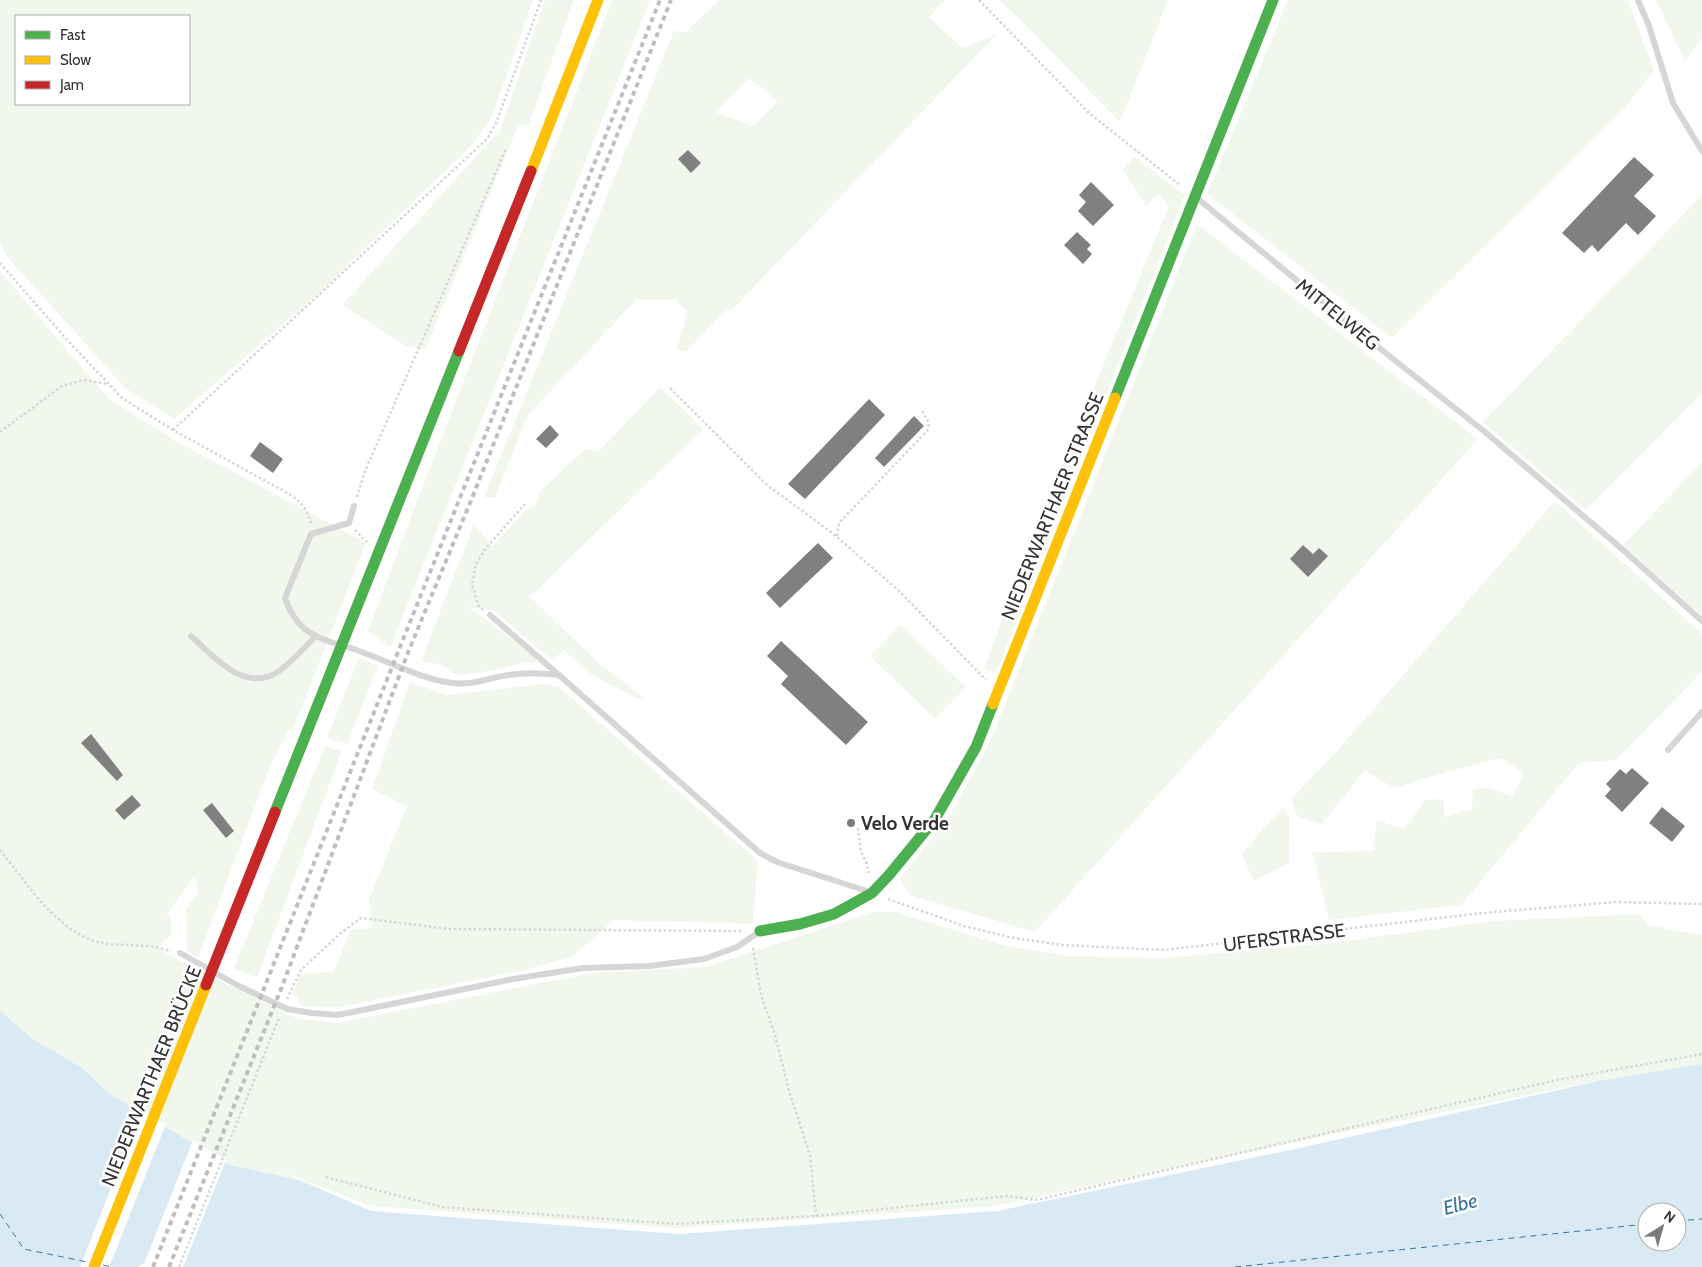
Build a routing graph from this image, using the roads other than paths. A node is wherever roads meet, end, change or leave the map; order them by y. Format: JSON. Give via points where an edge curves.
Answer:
{"nodes":[{"id":1,"x":598,"y":0,"type":"edge"},
{"id":2,"x":1273,"y":0,"type":"edge"},
{"id":3,"x":1638,"y":0,"type":"edge"},
{"id":4,"x":1702,"y":151,"type":"edge"},
{"id":5,"x":1194,"y":196,"type":"junction"},
{"id":6,"x":354,"y":506,"type":"road end"},
{"id":7,"x":490,"y":615,"type":"road end"},
{"id":8,"x":1702,"y":621,"type":"edge"},
{"id":9,"x":191,"y":636,"type":"dead end"},
{"id":10,"x":316,"y":636,"type":"junction"},
{"id":11,"x":559,"y":675,"type":"junction"},
{"id":12,"x":1702,"y":712,"type":"edge"},
{"id":13,"x":1668,"y":750,"type":"dead end"},
{"id":14,"x":872,"y":893,"type":"junction"},
{"id":15,"x":756,"y":934,"type":"joint"},
{"id":16,"x":180,"y":952,"type":"road end"},
{"id":17,"x":94,"y":1267,"type":"edge"}],
"edges":[{"from":1,"to":17,"type":"main road","name":"NIEDERWARTHAER BRÜCKE"},
{"from":2,"to":5,"type":"main road","name":"NIEDERWARTHAER STRASSE"},
{"from":3,"to":4,"type":"lane","via":[[1673,103]]},
{"from":5,"to":8,"type":"lane","name":"MITTELWEG","via":[[1485,432]]},
{"from":5,"to":14,"type":"main road","name":"NIEDERWARTHAER STRASSE","via":[[976,747],[945,804]]},
{"from":6,"to":10,"type":"lane","via":[[348,523],[311,534],[285,598],[290,611],[304,628]]},
{"from":7,"to":11,"type":"lane"},
{"from":9,"to":10,"type":"lane","via":[[227,669],[260,679],[276,673]]},
{"from":10,"to":11,"type":"lane","via":[[454,684],[532,672]]},
{"from":11,"to":14,"type":"lane","via":[[760,853],[777,862]]},
{"from":12,"to":13,"type":"lane"},
{"from":14,"to":15,"type":"main road","name":"NIEDERWARTHAER STRASSE","via":[[834,914]]},
{"from":15,"to":16,"type":"lane","via":[[737,947],[704,959],[649,966],[583,968],[338,1015],[287,1009]]}]}
